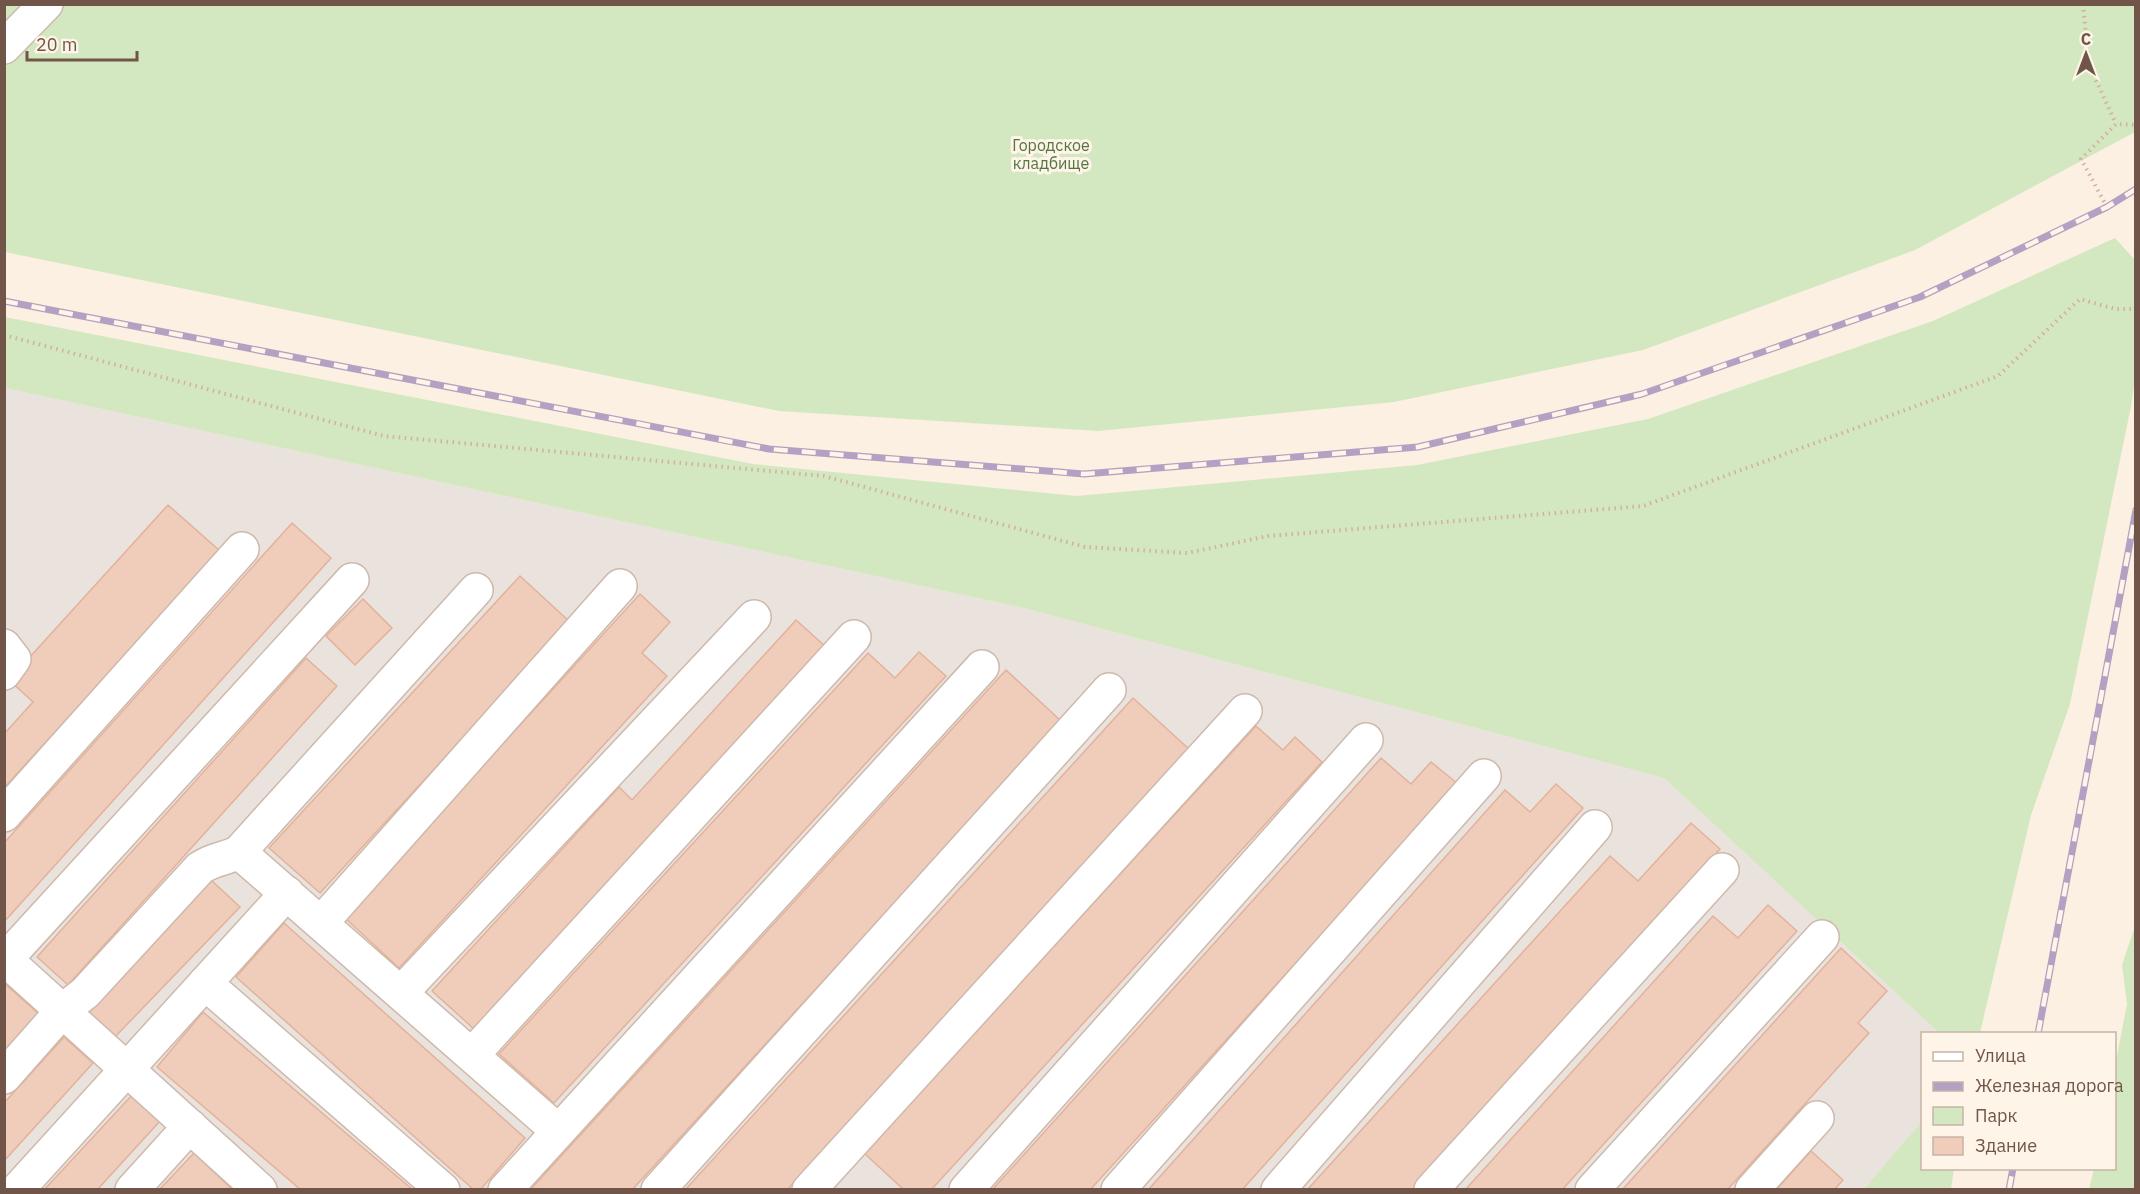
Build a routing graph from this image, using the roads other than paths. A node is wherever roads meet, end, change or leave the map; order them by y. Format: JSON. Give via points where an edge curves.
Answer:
{"nodes":[{"id":1,"x":46,"y":4,"type":"edge"},
{"id":2,"x":4,"y":47,"type":"edge"},
{"id":3,"x":242,"y":549,"type":"dead end"},
{"id":4,"x":352,"y":579,"type":"dead end"},
{"id":5,"x":620,"y":586,"type":"dead end"},
{"id":6,"x":476,"y":590,"type":"dead end"},
{"id":7,"x":754,"y":617,"type":"dead end"},
{"id":8,"x":855,"y":637,"type":"dead end"},
{"id":9,"x":4,"y":646,"type":"edge"},
{"id":10,"x":982,"y":667,"type":"dead end"},
{"id":11,"x":4,"y":673,"type":"edge"},
{"id":12,"x":1109,"y":690,"type":"dead end"},
{"id":13,"x":1245,"y":711,"type":"dead end"},
{"id":14,"x":1366,"y":740,"type":"dead end"},
{"id":15,"x":1484,"y":776,"type":"dead end"},
{"id":16,"x":4,"y":815,"type":"edge"},
{"id":17,"x":1595,"y":827,"type":"dead end"},
{"id":18,"x":239,"y":852,"type":"junction"},
{"id":19,"x":1722,"y":870,"type":"dead end"},
{"id":20,"x":286,"y":893,"type":"junction"},
{"id":21,"x":321,"y":923,"type":"junction"},
{"id":22,"x":1822,"y":937,"type":"dead end"},
{"id":23,"x":5,"y":958,"type":"edge"},
{"id":24,"x":205,"y":983,"type":"junction"},
{"id":25,"x":401,"y":993,"type":"junction"},
{"id":26,"x":63,"y":1010,"type":"junction"},
{"id":27,"x":472,"y":1055,"type":"junction"},
{"id":28,"x":127,"y":1069,"type":"junction"},
{"id":29,"x":4,"y":1077,"type":"edge"},
{"id":30,"x":1817,"y":1118,"type":"dead end"},
{"id":31,"x":190,"y":1126,"type":"junction"},
{"id":32,"x":558,"y":1131,"type":"junction"},
{"id":33,"x":17,"y":1190,"type":"edge"},
{"id":34,"x":132,"y":1190,"type":"edge"},
{"id":35,"x":260,"y":1190,"type":"edge"},
{"id":36,"x":443,"y":1190,"type":"edge"},
{"id":37,"x":505,"y":1190,"type":"edge"},
{"id":38,"x":658,"y":1190,"type":"edge"},
{"id":39,"x":809,"y":1190,"type":"edge"},
{"id":40,"x":966,"y":1190,"type":"edge"},
{"id":41,"x":1118,"y":1190,"type":"edge"},
{"id":42,"x":1278,"y":1190,"type":"edge"},
{"id":43,"x":1431,"y":1190,"type":"edge"},
{"id":44,"x":1593,"y":1190,"type":"edge"},
{"id":45,"x":1752,"y":1190,"type":"edge"}],
"edges":[{"from":1,"to":2,"type":"street"},
{"from":3,"to":16,"type":"street"},
{"from":4,"to":23,"type":"street"},
{"from":5,"to":21,"type":"street"},
{"from":6,"to":18,"type":"street"},
{"from":7,"to":25,"type":"street"},
{"from":8,"to":27,"type":"street"},
{"from":9,"to":11,"type":"street","via":[[14,659]]},
{"from":10,"to":32,"type":"street"},
{"from":12,"to":38,"type":"street"},
{"from":13,"to":39,"type":"street"},
{"from":14,"to":40,"type":"street"},
{"from":15,"to":41,"type":"street"},
{"from":17,"to":42,"type":"street"},
{"from":18,"to":20,"type":"street"},
{"from":18,"to":26,"type":"street","via":[[227,859],[211,860],[200,868],[85,993]]},
{"from":19,"to":43,"type":"street"},
{"from":20,"to":21,"type":"street"},
{"from":20,"to":24,"type":"street"},
{"from":21,"to":25,"type":"street"},
{"from":22,"to":44,"type":"street"},
{"from":23,"to":26,"type":"street"},
{"from":24,"to":28,"type":"street"},
{"from":24,"to":36,"type":"street"},
{"from":25,"to":27,"type":"street"},
{"from":26,"to":28,"type":"street"},
{"from":26,"to":29,"type":"street"},
{"from":27,"to":32,"type":"street"},
{"from":28,"to":31,"type":"street"},
{"from":28,"to":33,"type":"street"},
{"from":30,"to":45,"type":"street"},
{"from":31,"to":34,"type":"street"},
{"from":31,"to":35,"type":"street"},
{"from":32,"to":37,"type":"street"}]}
